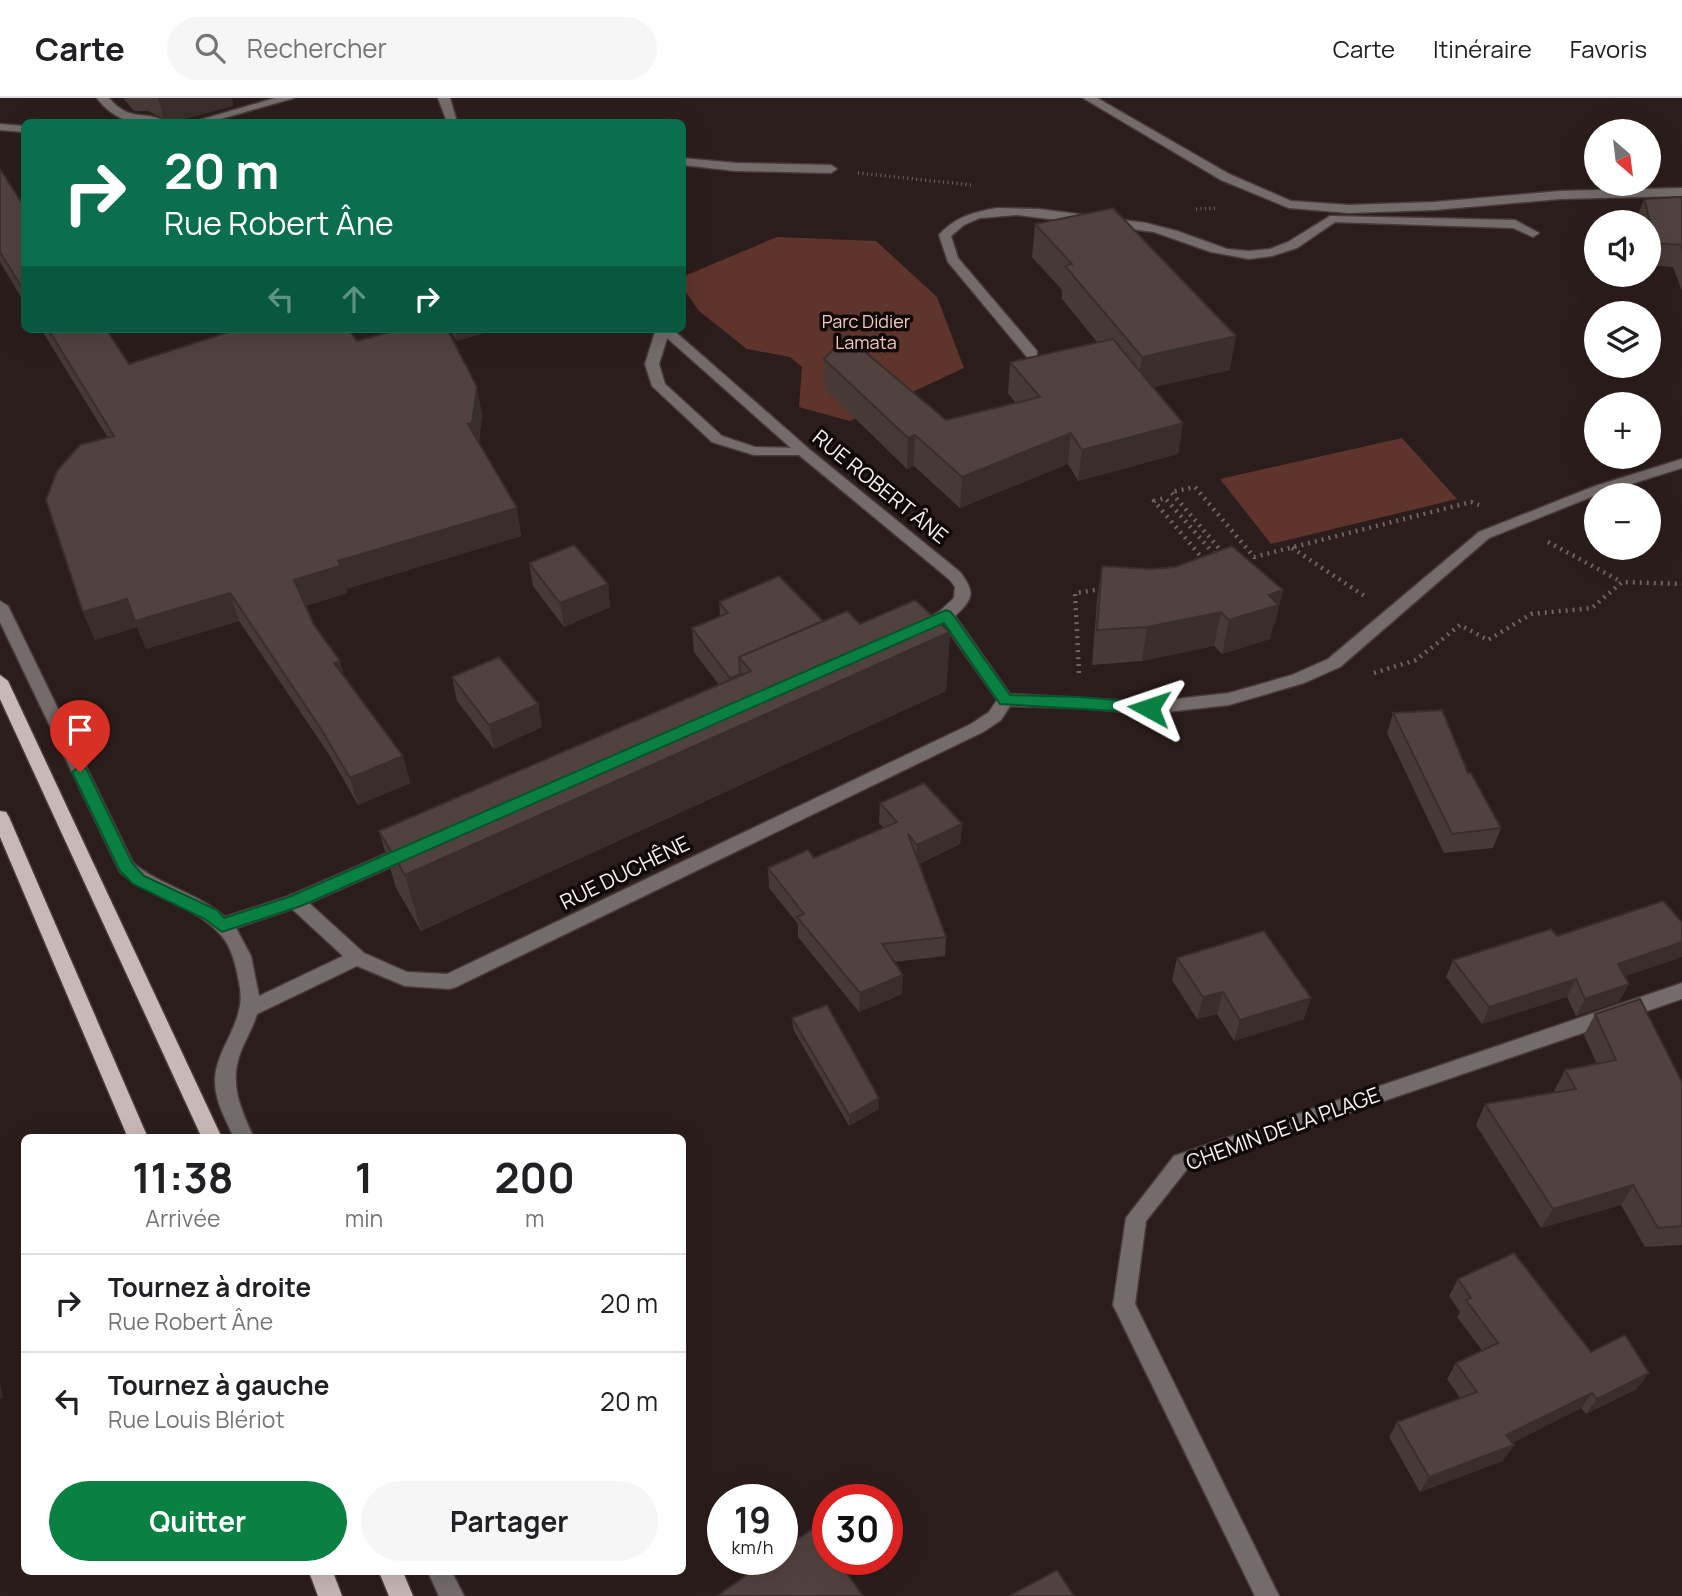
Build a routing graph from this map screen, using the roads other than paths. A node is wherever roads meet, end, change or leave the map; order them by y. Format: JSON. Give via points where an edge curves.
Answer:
{"nodes":[{"id":1,"x":103,"y":98,"type":"edge"},
{"id":2,"x":288,"y":98,"type":"edge"},
{"id":3,"x":444,"y":98,"type":"edge"},
{"id":4,"x":1090,"y":98,"type":"edge"},
{"id":5,"x":133,"y":119,"type":"edge"},
{"id":6,"x":210,"y":119,"type":"edge"},
{"id":7,"x":451,"y":119,"type":"edge"},
{"id":8,"x":0,"y":127,"type":"edge"},
{"id":9,"x":21,"y":129,"type":"edge"},
{"id":10,"x":686,"y":161,"type":"edge"},
{"id":11,"x":831,"y":169,"type":"dead end"},
{"id":12,"x":1682,"y":192,"type":"edge"},
{"id":13,"x":1289,"y":204,"type":"junction"},
{"id":14,"x":1330,"y":220,"type":"junction"},
{"id":15,"x":1534,"y":233,"type":"dead end"},
{"id":16,"x":662,"y":333,"type":"edge"},
{"id":17,"x":668,"y":333,"type":"edge"},
{"id":18,"x":1032,"y":354,"type":"edge"},
{"id":19,"x":804,"y":452,"type":"junction"},
{"id":20,"x":1682,"y":463,"type":"edge"},
{"id":21,"x":0,"y":606,"type":"edge"},
{"id":22,"x":946,"y":615,"type":"junction"},
{"id":23,"x":905,"y":636,"type":"edge"},
{"id":24,"x":0,"y":681,"type":"edge"},
{"id":25,"x":1005,"y":700,"type":"junction"},
{"id":26,"x":0,"y":817,"type":"edge"},
{"id":27,"x":422,"y":846,"type":"edge"},
{"id":28,"x":295,"y":901,"type":"junction"},
{"id":29,"x":222,"y":925,"type":"junction"},
{"id":30,"x":357,"y":958,"type":"junction"},
{"id":31,"x":1682,"y":991,"type":"edge"},
{"id":32,"x":249,"y":1009,"type":"junction"},
{"id":33,"x":136,"y":1134,"type":"edge"},
{"id":34,"x":210,"y":1134,"type":"edge"},
{"id":35,"x":242,"y":1134,"type":"edge"},
{"id":36,"x":322,"y":1575,"type":"edge"},
{"id":37,"x":392,"y":1575,"type":"edge"},
{"id":38,"x":442,"y":1575,"type":"edge"},
{"id":39,"x":330,"y":1596,"type":"edge"},
{"id":40,"x":401,"y":1596,"type":"edge"},
{"id":41,"x":452,"y":1596,"type":"edge"},
{"id":42,"x":1268,"y":1596,"type":"edge"}],
"edges":[{"from":1,"to":5,"type":"street","via":[[114,113]]},
{"from":2,"to":6,"type":"street"},
{"from":3,"to":7,"type":"street"},
{"from":4,"to":13,"type":"street","via":[[1225,177]]},
{"from":8,"to":9,"type":"street"},
{"from":10,"to":11,"type":"street"},
{"from":12,"to":13,"type":"street","via":[[1362,208]]},
{"from":13,"to":14,"type":"street"},
{"from":14,"to":15,"type":"street","via":[[1515,224]]},
{"from":14,"to":18,"type":"street","via":[[1300,243],[1277,252],[1248,255],[1220,252],[1161,230],[1015,211],[977,215],[954,225],[945,235],[952,259]]},
{"from":16,"to":19,"type":"street","via":[[652,364],[659,386],[717,439],[754,451]]},
{"from":17,"to":19,"type":"street","name":"RUE ROBERT ÂNE"},
{"from":19,"to":22,"type":"street","name":"RUE ROBERT ÂNE","via":[[955,576],[963,587],[962,600]]},
{"from":20,"to":25,"type":"street","via":[[1600,489],[1484,535],[1334,663],[1298,678],[1229,699],[1149,708]]},
{"from":21,"to":29,"type":"street","via":[[126,867],[139,880],[211,915]]},
{"from":22,"to":23,"type":"street"},
{"from":22,"to":25,"type":"street"},
{"from":24,"to":34,"type":"main road"},
{"from":25,"to":30,"type":"street","name":"RUE DUCHÊNE","via":[[995,716],[977,728],[449,982],[405,979]]},
{"from":26,"to":33,"type":"main road"},
{"from":27,"to":28,"type":"street"},
{"from":28,"to":29,"type":"street"},
{"from":28,"to":30,"type":"street","name":"RUE DUCHÊNE"},
{"from":29,"to":32,"type":"street","via":[[236,942],[248,982]]},
{"from":30,"to":32,"type":"street"},
{"from":31,"to":42,"type":"street","name":"CHEMIN DE LA PLAGE","via":[[1181,1162],[1136,1218],[1124,1305]]},
{"from":32,"to":35,"type":"street","via":[[233,1043],[225,1082]]},
{"from":36,"to":39,"type":"main road"},
{"from":37,"to":40,"type":"main road"},
{"from":38,"to":41,"type":"street"}]}
